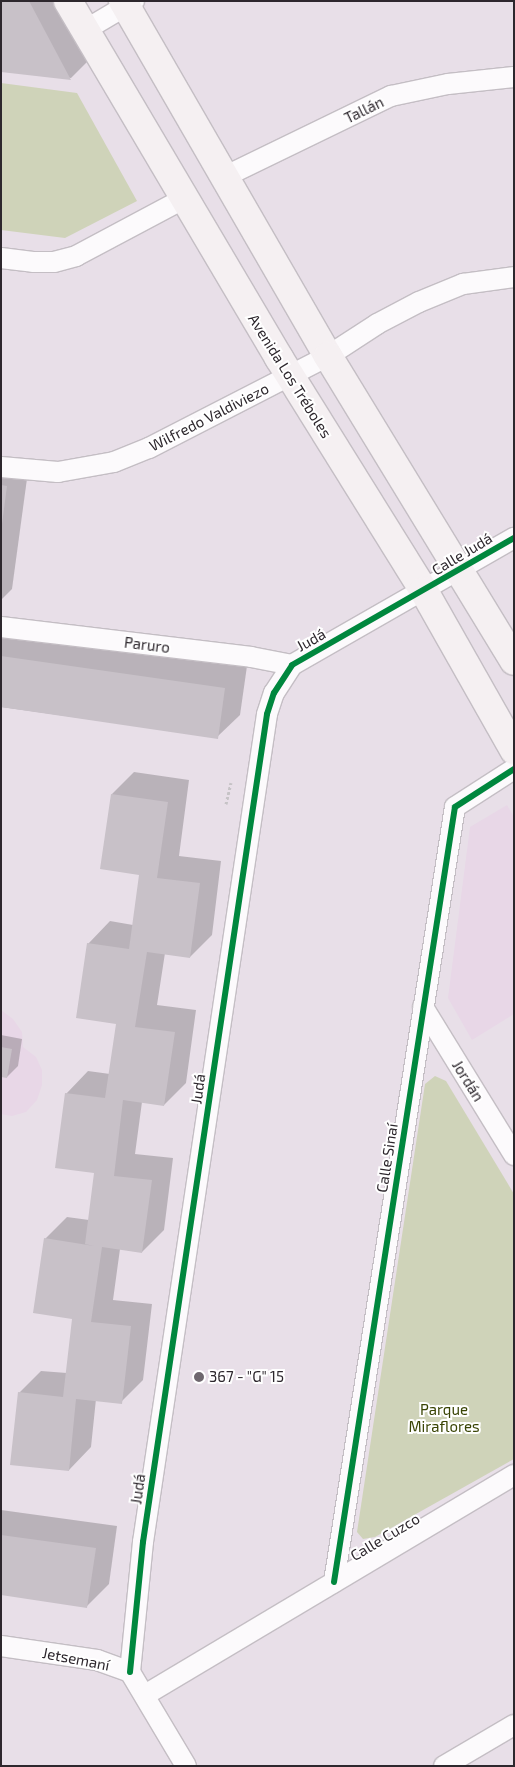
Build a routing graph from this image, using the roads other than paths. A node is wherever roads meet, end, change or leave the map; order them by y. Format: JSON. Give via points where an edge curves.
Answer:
{"nodes":[{"id":1,"x":68,"y":1,"type":"edge"},
{"id":2,"x":127,"y":3,"type":"edge"},
{"id":3,"x":85,"y":30,"type":"junction"},
{"id":4,"x":514,"y":77,"type":"edge"},
{"id":5,"x":224,"y":177,"type":"junction"},
{"id":6,"x":182,"y":198,"type":"junction"},
{"id":7,"x":1,"y":258,"type":"edge"},
{"id":8,"x":514,"y":277,"type":"edge"},
{"id":9,"x":328,"y":356,"type":"junction"},
{"id":10,"x":290,"y":376,"type":"junction"},
{"id":11,"x":1,"y":467,"type":"edge"},
{"id":12,"x":514,"y":538,"type":"edge"},
{"id":13,"x":457,"y":571,"type":"junction"},
{"id":14,"x":424,"y":591,"type":"junction"},
{"id":15,"x":1,"y":627,"type":"edge"},
{"id":16,"x":514,"y":661,"type":"edge"},
{"id":17,"x":292,"y":665,"type":"junction"},
{"id":18,"x":514,"y":750,"type":"edge"},
{"id":19,"x":514,"y":770,"type":"edge"},
{"id":20,"x":423,"y":1007,"type":"junction"},
{"id":21,"x":514,"y":1155,"type":"edge"},
{"id":22,"x":514,"y":1474,"type":"edge"},
{"id":23,"x":334,"y":1582,"type":"junction"},
{"id":24,"x":1,"y":1646,"type":"edge"},
{"id":25,"x":130,"y":1672,"type":"junction"},
{"id":26,"x":145,"y":1695,"type":"junction"},
{"id":27,"x":514,"y":1725,"type":"edge"},
{"id":28,"x":186,"y":1766,"type":"edge"},
{"id":29,"x":444,"y":1766,"type":"edge"}],
"edges":[{"from":1,"to":3,"type":"main road","name":"Avenida Los Tréboles"},
{"from":2,"to":3,"type":"street"},
{"from":2,"to":5,"type":"main road"},
{"from":3,"to":6,"type":"main road","name":"Avenida Los Tréboles"},
{"from":4,"to":5,"type":"street","name":"Tallán","via":[[448,84],[391,96]]},
{"from":5,"to":9,"type":"main road"},
{"from":6,"to":7,"type":"street","via":[[76,256],[54,262]]},
{"from":6,"to":10,"type":"main road","name":"Avenida Los Tréboles"},
{"from":8,"to":9,"type":"street","name":"Wilfredo Valdiviezo","via":[[464,284],[419,302],[377,324]]},
{"from":9,"to":10,"type":"street","name":"Wilfredo Valdiviezo"},
{"from":9,"to":13,"type":"main road"},
{"from":10,"to":11,"type":"street","name":"Wilfredo Valdiviezo","via":[[149,448],[114,462],[58,472]]},
{"from":10,"to":14,"type":"main road","name":"Avenida Los Tréboles"},
{"from":12,"to":13,"type":"street","name":"Calle Judá"},
{"from":13,"to":14,"type":"street","name":"Calle Judá"},
{"from":13,"to":16,"type":"main road"},
{"from":14,"to":17,"type":"street","name":"Judá"},
{"from":14,"to":18,"type":"main road","name":"Avenida Los Tréboles"},
{"from":15,"to":17,"type":"street","name":"Paruro","via":[[251,657]]},
{"from":17,"to":25,"type":"street","name":"Judá","via":[[274,693],[266,723],[143,1542]]},
{"from":19,"to":20,"type":"street","name":"Calle Sinaí","via":[[454,807]]},
{"from":20,"to":21,"type":"street","name":"Jordán"},
{"from":20,"to":23,"type":"street","name":"Calle Sinaí"},
{"from":22,"to":23,"type":"street","name":"Calle Cuzco"},
{"from":23,"to":26,"type":"street","name":"Calle Cuzco"},
{"from":24,"to":25,"type":"street","name":"Jetsemaní","via":[[97,1660]]},
{"from":25,"to":26,"type":"street","name":"Jetsemaní"},
{"from":26,"to":28,"type":"street","name":"Jetsemaní"},
{"from":27,"to":29,"type":"street"}]}
